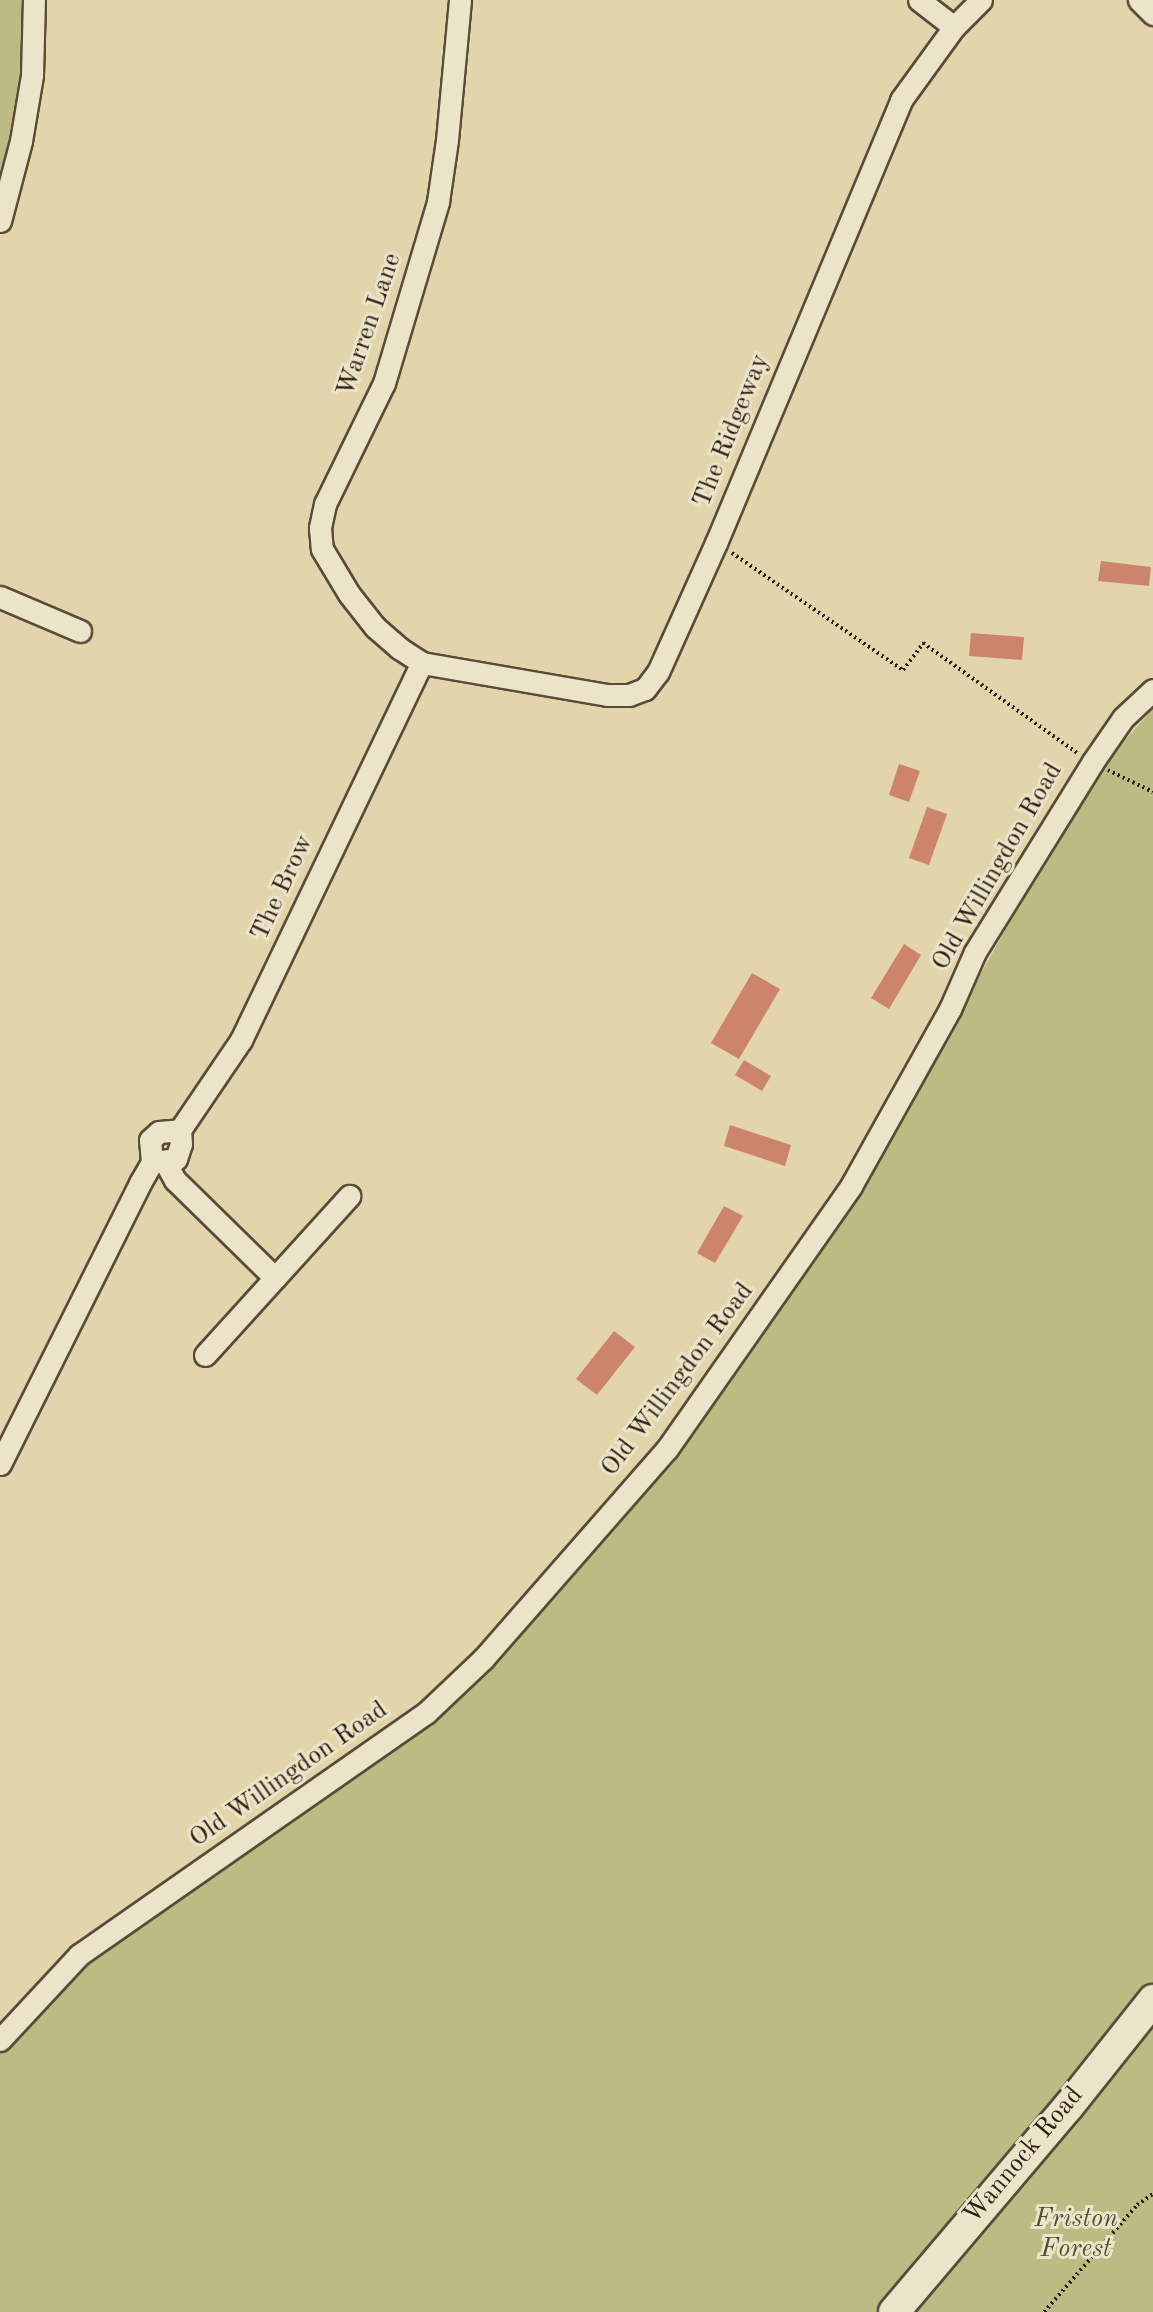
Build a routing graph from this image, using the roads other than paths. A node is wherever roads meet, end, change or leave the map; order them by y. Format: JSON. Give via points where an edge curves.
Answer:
{"nodes":[{"id":1,"x":34,"y":0,"type":"edge"},
{"id":2,"x":460,"y":0,"type":"edge"},
{"id":3,"x":919,"y":0,"type":"edge"},
{"id":4,"x":981,"y":0,"type":"edge"},
{"id":5,"x":1139,"y":0,"type":"edge"},
{"id":6,"x":1153,"y":14,"type":"edge"},
{"id":7,"x":954,"y":27,"type":"junction"},
{"id":8,"x":0,"y":221,"type":"edge"},
{"id":9,"x":0,"y":597,"type":"edge"},
{"id":10,"x":80,"y":631,"type":"dead end"},
{"id":11,"x":422,"y":663,"type":"junction"},
{"id":12,"x":1153,"y":690,"type":"edge"},
{"id":13,"x":159,"y":1162,"type":"junction"},
{"id":14,"x":349,"y":1196,"type":"dead end"},
{"id":15,"x":275,"y":1278,"type":"junction"},
{"id":16,"x":205,"y":1355,"type":"dead end"},
{"id":17,"x":0,"y":1464,"type":"edge"},
{"id":18,"x":1153,"y":2000,"type":"edge"},
{"id":19,"x":0,"y":2040,"type":"edge"},
{"id":20,"x":894,"y":2312,"type":"edge"}],
"edges":[{"from":1,"to":8,"type":"street","via":[[32,75]]},
{"from":2,"to":11,"type":"street","name":"Warren Lane","via":[[438,202],[384,383],[325,504],[320,528],[322,550],[349,594],[375,627]]},
{"from":3,"to":7,"type":"street"},
{"from":4,"to":7,"type":"street","name":"The Ridgeway"},
{"from":5,"to":6,"type":"street"},
{"from":7,"to":11,"type":"street","name":"The Ridgeway","via":[[901,100],[716,542],[658,673],[645,689],[607,695]]},
{"from":9,"to":10,"type":"street"},
{"from":11,"to":13,"type":"street","name":"The Brow","via":[[241,1040],[180,1130],[176,1159]]},
{"from":12,"to":19,"type":"street","name":"Old Willingdon Road","via":[[1123,718],[1092,763],[975,952],[950,1009],[851,1186],[667,1449],[483,1659],[426,1713],[79,1955]]},
{"from":13,"to":15,"type":"street"},
{"from":13,"to":17,"type":"street","name":"The Brow"},
{"from":14,"to":15,"type":"street"},
{"from":15,"to":16,"type":"street"},
{"from":18,"to":20,"type":"street","name":"Wannock Road"}]}
